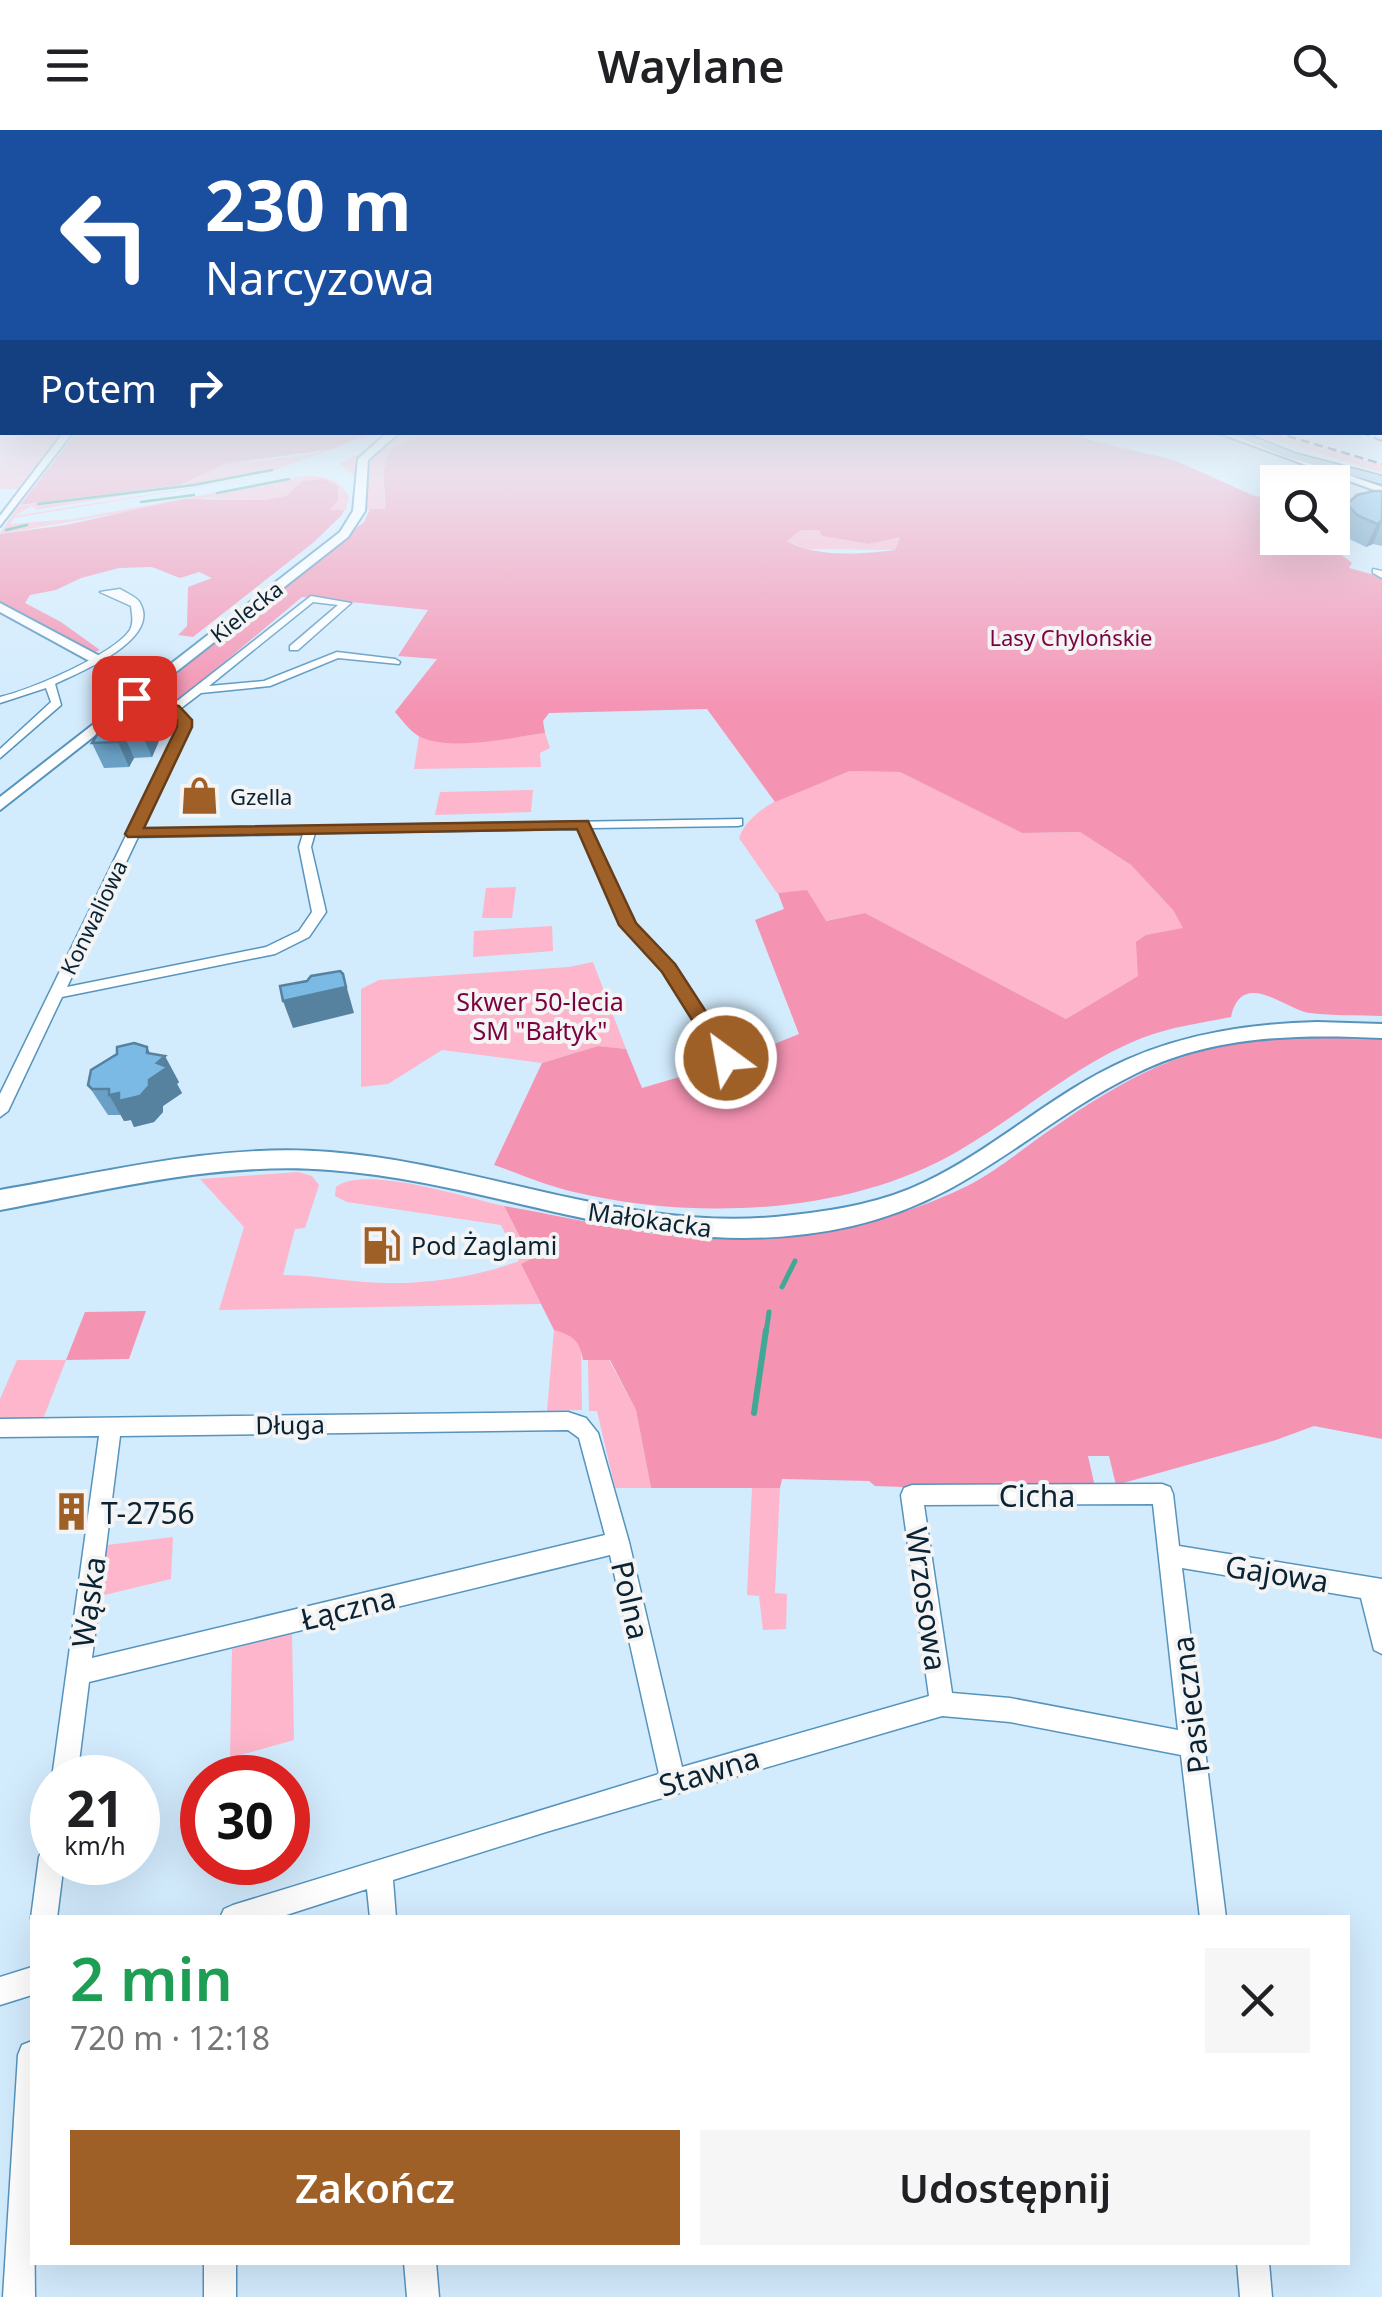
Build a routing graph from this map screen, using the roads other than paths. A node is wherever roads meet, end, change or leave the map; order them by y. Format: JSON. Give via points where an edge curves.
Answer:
{"nodes":[{"id":1,"x":359,"y":508,"type":"edge"},
{"id":2,"x":136,"y":605,"type":"dead end"},
{"id":3,"x":0,"y":607,"type":"edge"},
{"id":4,"x":294,"y":648,"type":"dead end"},
{"id":5,"x":96,"y":658,"type":"junction"},
{"id":6,"x":395,"y":662,"type":"dead end"},
{"id":7,"x":122,"y":673,"type":"junction"},
{"id":8,"x":49,"y":682,"type":"junction"},
{"id":9,"x":145,"y":689,"type":"junction"},
{"id":10,"x":202,"y":690,"type":"junction"},
{"id":11,"x":0,"y":700,"type":"edge"},
{"id":12,"x":174,"y":709,"type":"junction"},
{"id":13,"x":0,"y":755,"type":"edge"},
{"id":14,"x":0,"y":805,"type":"edge"},
{"id":15,"x":738,"y":822,"type":"dead end"},
{"id":16,"x":582,"y":824,"type":"junction"},
{"id":17,"x":310,"y":830,"type":"junction"},
{"id":18,"x":133,"y":834,"type":"junction"},
{"id":19,"x":56,"y":994,"type":"junction"},
{"id":20,"x":1382,"y":1030,"type":"edge"},
{"id":21,"x":726,"y":1058,"type":"dead end"},
{"id":22,"x":0,"y":1111,"type":"edge"},
{"id":23,"x":0,"y":1200,"type":"edge"},
{"id":24,"x":579,"y":1424,"type":"joint"},
{"id":25,"x":112,"y":1426,"type":"junction"},
{"id":26,"x":0,"y":1428,"type":"edge"},
{"id":27,"x":1162,"y":1494,"type":"joint"},
{"id":28,"x":912,"y":1495,"type":"joint"},
{"id":29,"x":618,"y":1542,"type":"junction"},
{"id":30,"x":1172,"y":1556,"type":"junction"},
{"id":31,"x":1376,"y":1589,"type":"edge"},
{"id":32,"x":1382,"y":1642,"type":"edge"},
{"id":33,"x":78,"y":1674,"type":"junction"},
{"id":34,"x":942,"y":1704,"type":"junction"},
{"id":35,"x":1194,"y":1745,"type":"junction"},
{"id":36,"x":67,"y":1755,"type":"edge"},
{"id":37,"x":673,"y":1782,"type":"junction"},
{"id":38,"x":379,"y":1871,"type":"junction"},
{"id":39,"x":48,"y":1885,"type":"edge"},
{"id":40,"x":44,"y":1915,"type":"edge"},
{"id":41,"x":242,"y":1915,"type":"edge"},
{"id":42,"x":383,"y":1915,"type":"edge"},
{"id":43,"x":1212,"y":1915,"type":"edge"},
{"id":44,"x":30,"y":1983,"type":"edge"},
{"id":45,"x":0,"y":1992,"type":"edge"},
{"id":46,"x":30,"y":2091,"type":"edge"},
{"id":47,"x":220,"y":2265,"type":"edge"},
{"id":48,"x":420,"y":2265,"type":"edge"},
{"id":49,"x":1253,"y":2265,"type":"edge"},
{"id":50,"x":19,"y":2297,"type":"edge"},
{"id":51,"x":220,"y":2297,"type":"edge"},
{"id":52,"x":423,"y":2297,"type":"edge"},
{"id":53,"x":1256,"y":2297,"type":"edge"}],
"edges":[{"from":1,"to":9,"type":"main road","name":"Kielecka","via":[[349,528]]},
{"from":2,"to":5,"type":"street","via":[[137,628]]},
{"from":3,"to":5,"type":"street"},
{"from":4,"to":10,"type":"street","name":"Kielecka","via":[[346,602],[311,599]]},
{"from":5,"to":7,"type":"street"},
{"from":5,"to":8,"type":"street"},
{"from":6,"to":10,"type":"street","name":"Kielecka","via":[[337,655],[266,684]]},
{"from":7,"to":9,"type":"street"},
{"from":7,"to":9,"type":"street","via":[[126,693]]},
{"from":8,"to":11,"type":"street"},
{"from":8,"to":13,"type":"street","via":[[57,704]]},
{"from":9,"to":12,"type":"street"},
{"from":9,"to":14,"type":"main road","name":"Kielecka"},
{"from":10,"to":12,"type":"street","name":"Kielecka"},
{"from":12,"to":18,"type":"street","name":"Konwaliowa","via":[[184,727]]},
{"from":15,"to":16,"type":"street"},
{"from":16,"to":17,"type":"street"},
{"from":16,"to":21,"type":"street","via":[[628,925],[668,968]]},
{"from":17,"to":18,"type":"street"},
{"from":17,"to":19,"type":"street","via":[[304,847],[319,912],[304,934],[270,950]]},
{"from":18,"to":19,"type":"street","name":"Konwaliowa"},
{"from":19,"to":22,"type":"street","name":"Konwaliowa"},
{"from":20,"to":23,"type":"main road","name":"Małokacka","via":[[1246,1032],[1160,1053],[930,1192],[869,1212],[774,1228],[665,1226],[305,1159],[220,1165]]},
{"from":24,"to":25,"type":"street","name":"Długa"},
{"from":24,"to":29,"type":"street","name":"Polna","via":[[588,1433]]},
{"from":25,"to":26,"type":"street","name":"Długa"},
{"from":25,"to":33,"type":"street","name":"Wąska"},
{"from":27,"to":28,"type":"street","name":"Cicha"},
{"from":27,"to":30,"type":"street","name":"Pasieczna"},
{"from":28,"to":34,"type":"street","name":"Wrzosowa"},
{"from":29,"to":33,"type":"street","name":"Łączna"},
{"from":29,"to":37,"type":"street","name":"Polna"},
{"from":30,"to":31,"type":"street","name":"Gajowa"},
{"from":30,"to":35,"type":"street","name":"Pasieczna"},
{"from":31,"to":32,"type":"street"},
{"from":33,"to":36,"type":"street","name":"Wąska"},
{"from":34,"to":35,"type":"street","name":"Stawna"},
{"from":34,"to":37,"type":"street","name":"Stawna"},
{"from":35,"to":43,"type":"street","name":"Pasieczna"},
{"from":37,"to":38,"type":"street","name":"Stawna"},
{"from":38,"to":41,"type":"street","name":"Stawna"},
{"from":38,"to":42,"type":"street"},
{"from":39,"to":40,"type":"street"},
{"from":44,"to":45,"type":"street"},
{"from":46,"to":50,"type":"street"},
{"from":47,"to":51,"type":"street"},
{"from":48,"to":52,"type":"street"},
{"from":49,"to":53,"type":"street"}]}
